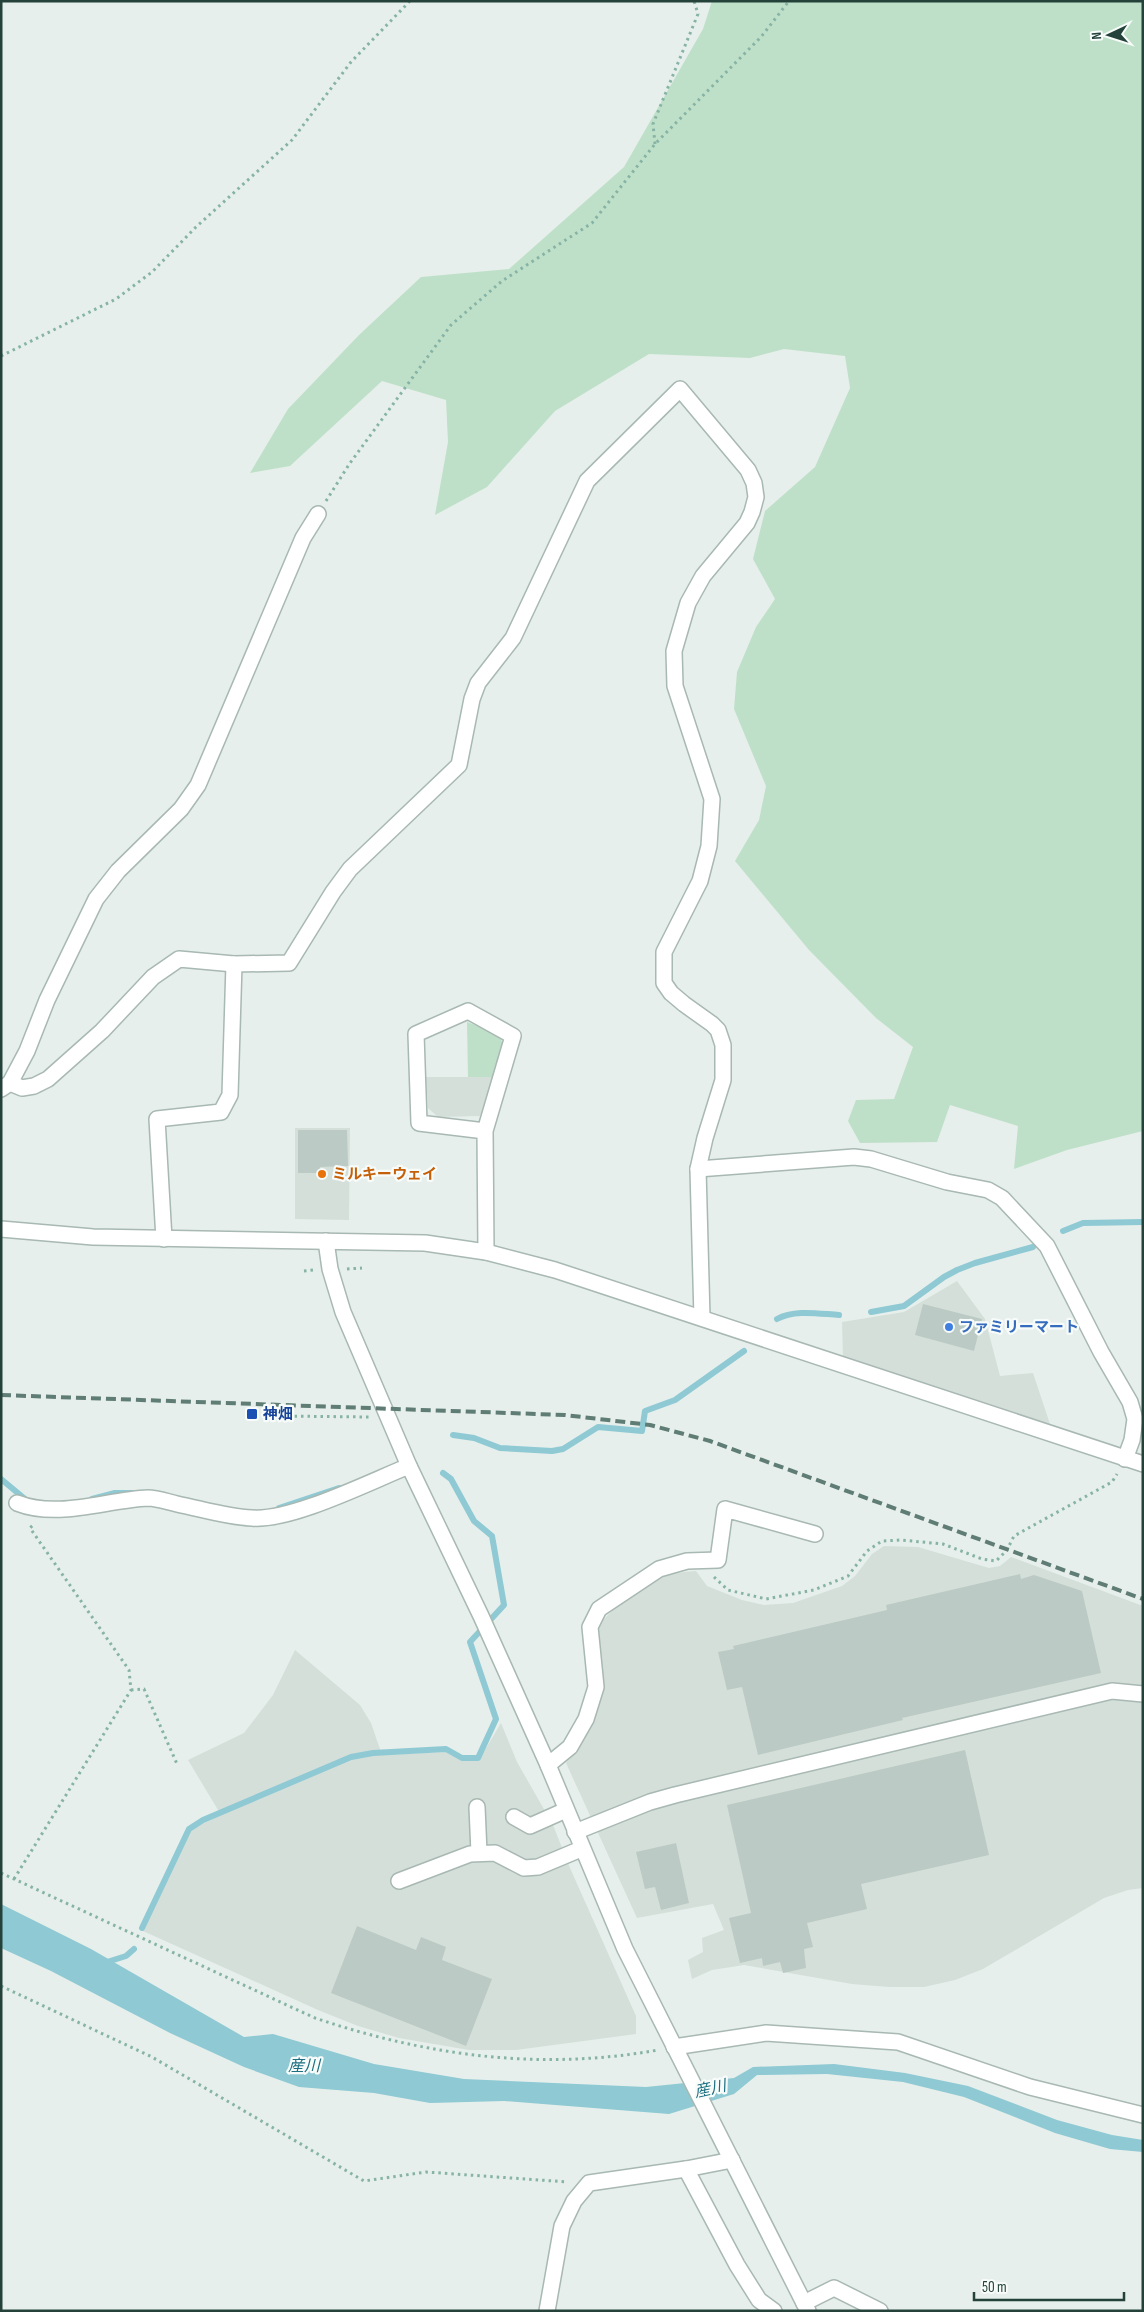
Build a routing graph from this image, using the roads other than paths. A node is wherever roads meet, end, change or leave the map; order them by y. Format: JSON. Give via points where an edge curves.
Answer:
{"nodes":[{"id":1,"x":318,"y":514,"type":"road end"},
{"id":2,"x":234,"y":964,"type":"junction"},
{"id":3,"x":6,"y":1086,"type":"edge"},
{"id":4,"x":484,"y":1131,"type":"junction"},
{"id":5,"x":698,"y":1169,"type":"junction"},
{"id":6,"x":1,"y":1229,"type":"edge"},
{"id":7,"x":164,"y":1238,"type":"junction"},
{"id":8,"x":326,"y":1242,"type":"junction"},
{"id":9,"x":486,"y":1252,"type":"junction"},
{"id":10,"x":702,"y":1318,"type":"junction"},
{"id":11,"x":1125,"y":1459,"type":"junction"},
{"id":12,"x":1143,"y":1464,"type":"edge"},
{"id":13,"x":409,"y":1466,"type":"junction"},
{"id":14,"x":17,"y":1503,"type":"dead end"},
{"id":15,"x":815,"y":1534,"type":"dead end"},
{"id":16,"x":1143,"y":1694,"type":"edge"},
{"id":17,"x":548,"y":1765,"type":"junction"},
{"id":18,"x":477,"y":1808,"type":"dead end"},
{"id":19,"x":566,"y":1810,"type":"junction"},
{"id":20,"x":514,"y":1817,"type":"dead end"},
{"id":21,"x":575,"y":1832,"type":"junction"},
{"id":22,"x":581,"y":1849,"type":"junction"},
{"id":23,"x":479,"y":1852,"type":"junction"},
{"id":24,"x":399,"y":1881,"type":"dead end"},
{"id":25,"x":676,"y":2052,"type":"junction"},
{"id":26,"x":1143,"y":2115,"type":"edge"},
{"id":27,"x":730,"y":2156,"type":"junction"},
{"id":28,"x":686,"y":2169,"type":"junction"},
{"id":29,"x":806,"y":2307,"type":"edge"},
{"id":30,"x":547,"y":2311,"type":"edge"},
{"id":31,"x":774,"y":2311,"type":"edge"},
{"id":32,"x":880,"y":2311,"type":"edge"}],
"edges":[{"from":1,"to":3,"type":"street","via":[[303,538],[198,786],[181,809],[118,871],[96,898],[47,1000],[27,1051]]},
{"from":2,"to":3,"type":"street","via":[[180,959],[153,977],[102,1031],[48,1079],[34,1086]]},
{"from":2,"to":5,"type":"street","via":[[288,963],[350,869],[459,765],[478,683],[513,638],[587,481],[680,389],[748,470],[756,497],[747,523],[703,576],[688,603],[674,651],[674,686],[712,799],[709,846],[700,881],[664,952],[664,982],[684,1004],[718,1030],[723,1044],[723,1080]]},
{"from":2,"to":7,"type":"street","via":[[230,1095],[221,1112],[157,1119]]},
{"from":4,"to":4,"type":"street","via":[[513,1036],[468,1011],[416,1034],[419,1123]]},
{"from":4,"to":9,"type":"street"},
{"from":5,"to":10,"type":"street"},
{"from":5,"to":11,"type":"street","via":[[871,1159],[947,1182],[988,1190],[1002,1198],[1047,1246],[1130,1402],[1135,1419]]},
{"from":6,"to":7,"type":"street","via":[[92,1237]]},
{"from":7,"to":8,"type":"street"},
{"from":8,"to":9,"type":"street","via":[[424,1243]]},
{"from":8,"to":13,"type":"street","via":[[342,1312]]},
{"from":9,"to":10,"type":"street","via":[[524,1260]]},
{"from":10,"to":11,"type":"street"},
{"from":11,"to":12,"type":"street"},
{"from":13,"to":14,"type":"street","via":[[270,1518],[228,1515],[151,1498],[48,1510],[32,1509]]},
{"from":13,"to":17,"type":"street"},
{"from":15,"to":17,"type":"street","via":[[726,1509],[718,1560],[686,1561],[660,1569],[599,1609],[590,1628],[596,1687],[586,1719],[570,1747]]},
{"from":16,"to":21,"type":"street","via":[[1112,1690],[685,1792],[650,1802]]},
{"from":17,"to":19,"type":"street"},
{"from":18,"to":23,"type":"street"},
{"from":19,"to":20,"type":"street","via":[[530,1826]]},
{"from":19,"to":21,"type":"street"},
{"from":21,"to":22,"type":"street"},
{"from":22,"to":23,"type":"street","via":[[538,1867],[524,1868],[495,1853]]},
{"from":22,"to":25,"type":"street","via":[[624,1949]]},
{"from":23,"to":24,"type":"street"},
{"from":25,"to":26,"type":"street","via":[[766,2033],[898,2042],[1030,2087]]},
{"from":25,"to":27,"type":"street"},
{"from":27,"to":28,"type":"street"},
{"from":27,"to":29,"type":"street"},
{"from":28,"to":30,"type":"street","via":[[589,2183],[574,2201],[562,2226]]},
{"from":28,"to":31,"type":"street","via":[[759,2300]]},
{"from":29,"to":32,"type":"street","via":[[834,2288]]}]}
